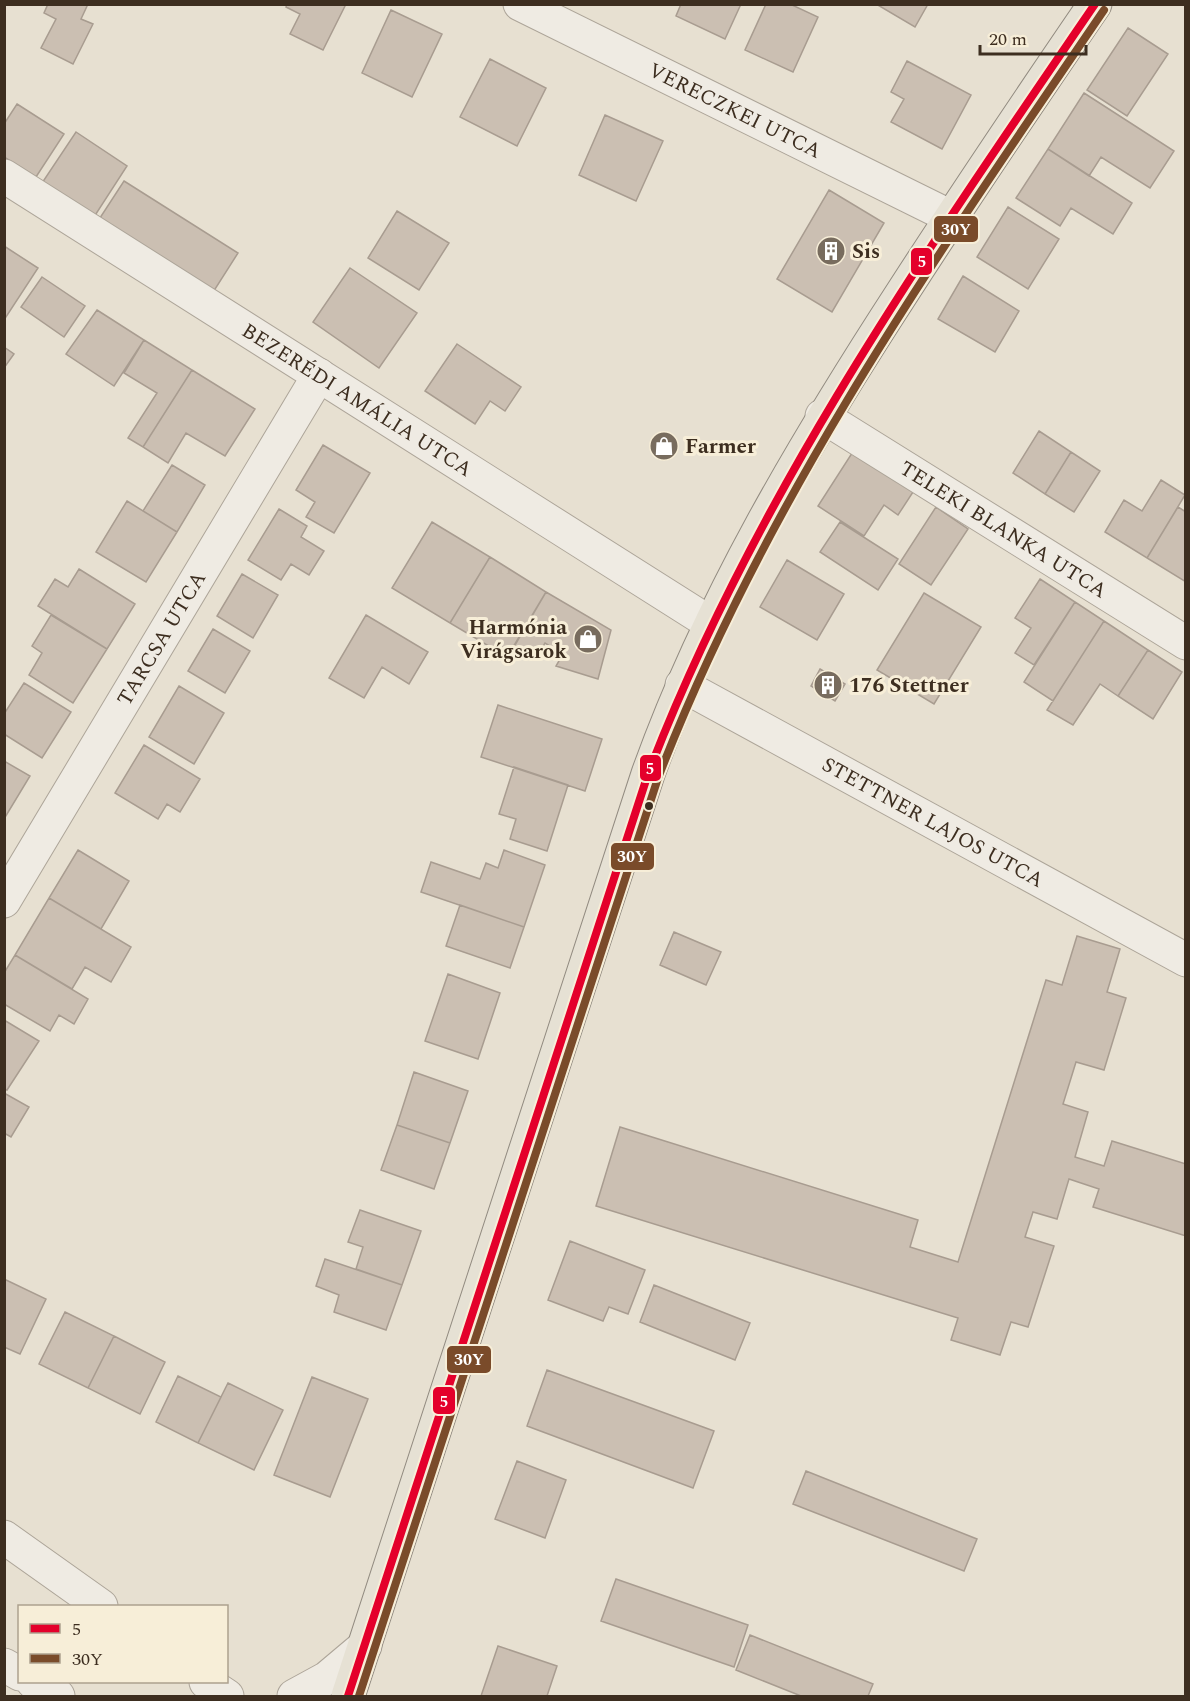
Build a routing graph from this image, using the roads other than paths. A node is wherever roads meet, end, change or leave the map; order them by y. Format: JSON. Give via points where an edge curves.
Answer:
{"nodes":[{"id":1,"x":520,"y":4,"type":"edge"},
{"id":2,"x":1095,"y":4,"type":"edge"},
{"id":3,"x":4,"y":176,"type":"edge"},
{"id":4,"x":951,"y":217,"type":"junction"},
{"id":5,"x":319,"y":375,"type":"junction"},
{"id":6,"x":822,"y":416,"type":"junction"},
{"id":7,"x":710,"y":623,"type":"junction"},
{"id":8,"x":1185,"y":643,"type":"edge"},
{"id":9,"x":682,"y":685,"type":"junction"},
{"id":10,"x":4,"y":901,"type":"edge"},
{"id":11,"x":1185,"y":960,"type":"edge"},
{"id":12,"x":4,"y":1537,"type":"edge"},
{"id":13,"x":100,"y":1605,"type":"edge"},
{"id":14,"x":365,"y":1646,"type":"junction"},
{"id":15,"x":4,"y":1665,"type":"edge"},
{"id":16,"x":18,"y":1673,"type":"edge"},
{"id":17,"x":35,"y":1683,"type":"edge"},
{"id":18,"x":208,"y":1683,"type":"edge"},
{"id":19,"x":58,"y":1696,"type":"edge"},
{"id":20,"x":227,"y":1696,"type":"edge"},
{"id":21,"x":294,"y":1696,"type":"edge"},
{"id":22,"x":348,"y":1696,"type":"edge"}],
"edges":[{"from":1,"to":4,"type":"street","name":"VERECZKEI UTCA"},
{"from":2,"to":4,"type":"main road"},
{"from":3,"to":5,"type":"street","name":"BEZERÉDI AMÁLIA UTCA"},
{"from":4,"to":6,"type":"main road"},
{"from":5,"to":7,"type":"street","name":"BEZERÉDI AMÁLIA UTCA"},
{"from":5,"to":10,"type":"street","name":"TARCSA UTCA"},
{"from":6,"to":7,"type":"main road"},
{"from":6,"to":8,"type":"street","name":"TELEKI BLANKA UTCA"},
{"from":7,"to":9,"type":"main road"},
{"from":9,"to":11,"type":"street","name":"STETTNER LAJOS UTCA"},
{"from":9,"to":14,"type":"main road","via":[[648,774]]},
{"from":12,"to":13,"type":"street"},
{"from":14,"to":21,"type":"street","via":[[327,1678]]},
{"from":14,"to":22,"type":"main road"},
{"from":15,"to":16,"type":"street"},
{"from":17,"to":19,"type":"street"},
{"from":18,"to":20,"type":"street"}]}
